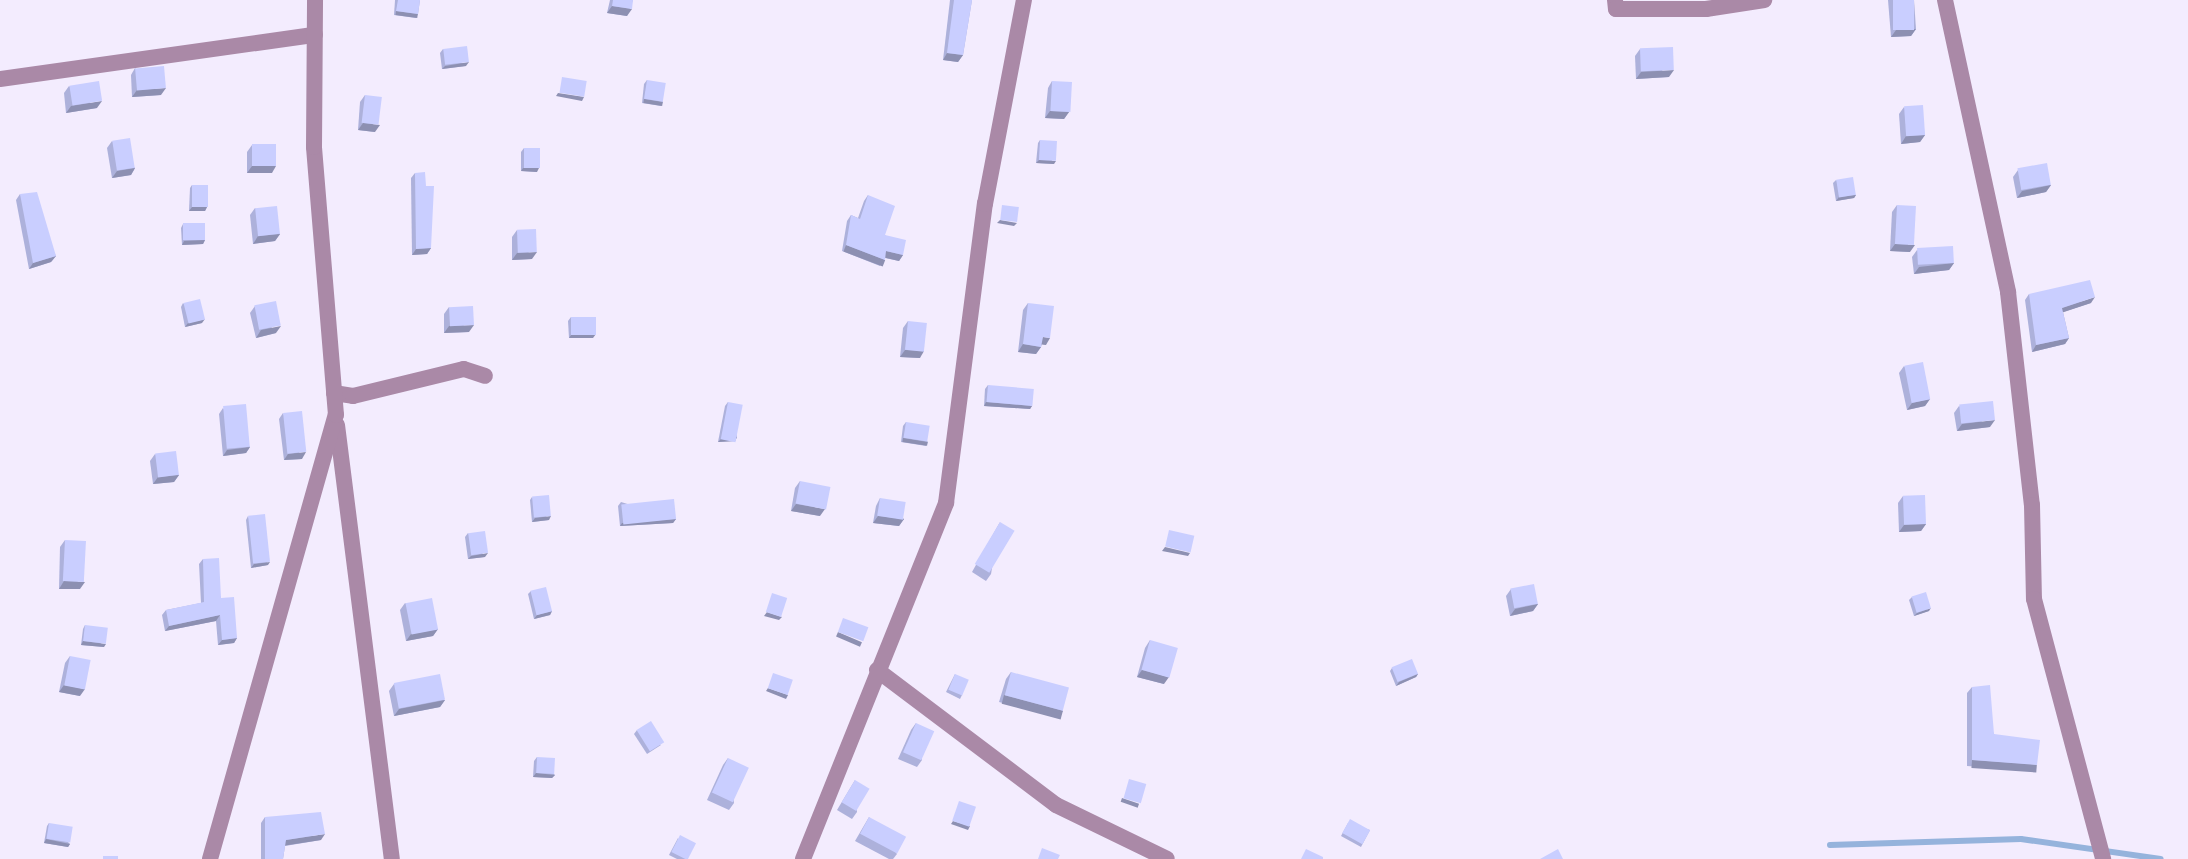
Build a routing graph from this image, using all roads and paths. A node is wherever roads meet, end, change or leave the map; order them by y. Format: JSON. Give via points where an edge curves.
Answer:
{"nodes":[{"id":1,"x":315,"y":0,"type":"edge"},
{"id":2,"x":1024,"y":0,"type":"edge"},
{"id":3,"x":1615,"y":0,"type":"edge"},
{"id":4,"x":1764,"y":0,"type":"edge"},
{"id":5,"x":1945,"y":0,"type":"edge"},
{"id":6,"x":315,"y":35,"type":"junction"},
{"id":7,"x":0,"y":79,"type":"edge"},
{"id":8,"x":485,"y":376,"type":"dead end"},
{"id":9,"x":334,"y":393,"type":"junction"},
{"id":10,"x":336,"y":415,"type":"junction"},
{"id":11,"x":877,"y":670,"type":"junction"},
{"id":12,"x":2103,"y":851,"type":"edge"},
{"id":13,"x":210,"y":859,"type":"edge"},
{"id":14,"x":392,"y":859,"type":"edge"},
{"id":15,"x":803,"y":859,"type":"edge"},
{"id":16,"x":1167,"y":859,"type":"edge"}],
"edges":[{"from":1,"to":6,"type":"street"},
{"from":2,"to":11,"type":"street","via":[[985,204],[946,503]]},
{"from":3,"to":4,"type":"street","via":[[1616,9],[1706,9]]},
{"from":5,"to":12,"type":"street","via":[[2008,292],[2032,505],[2034,599],[2090,824]]},
{"from":6,"to":7,"type":"street"},
{"from":6,"to":9,"type":"street","via":[[314,147]]},
{"from":8,"to":9,"type":"street","via":[[464,369],[353,396]]},
{"from":9,"to":10,"type":"street"},
{"from":10,"to":13,"type":"street"},
{"from":10,"to":14,"type":"street"},
{"from":11,"to":15,"type":"street"},
{"from":11,"to":16,"type":"street","via":[[1056,805]]}]}
